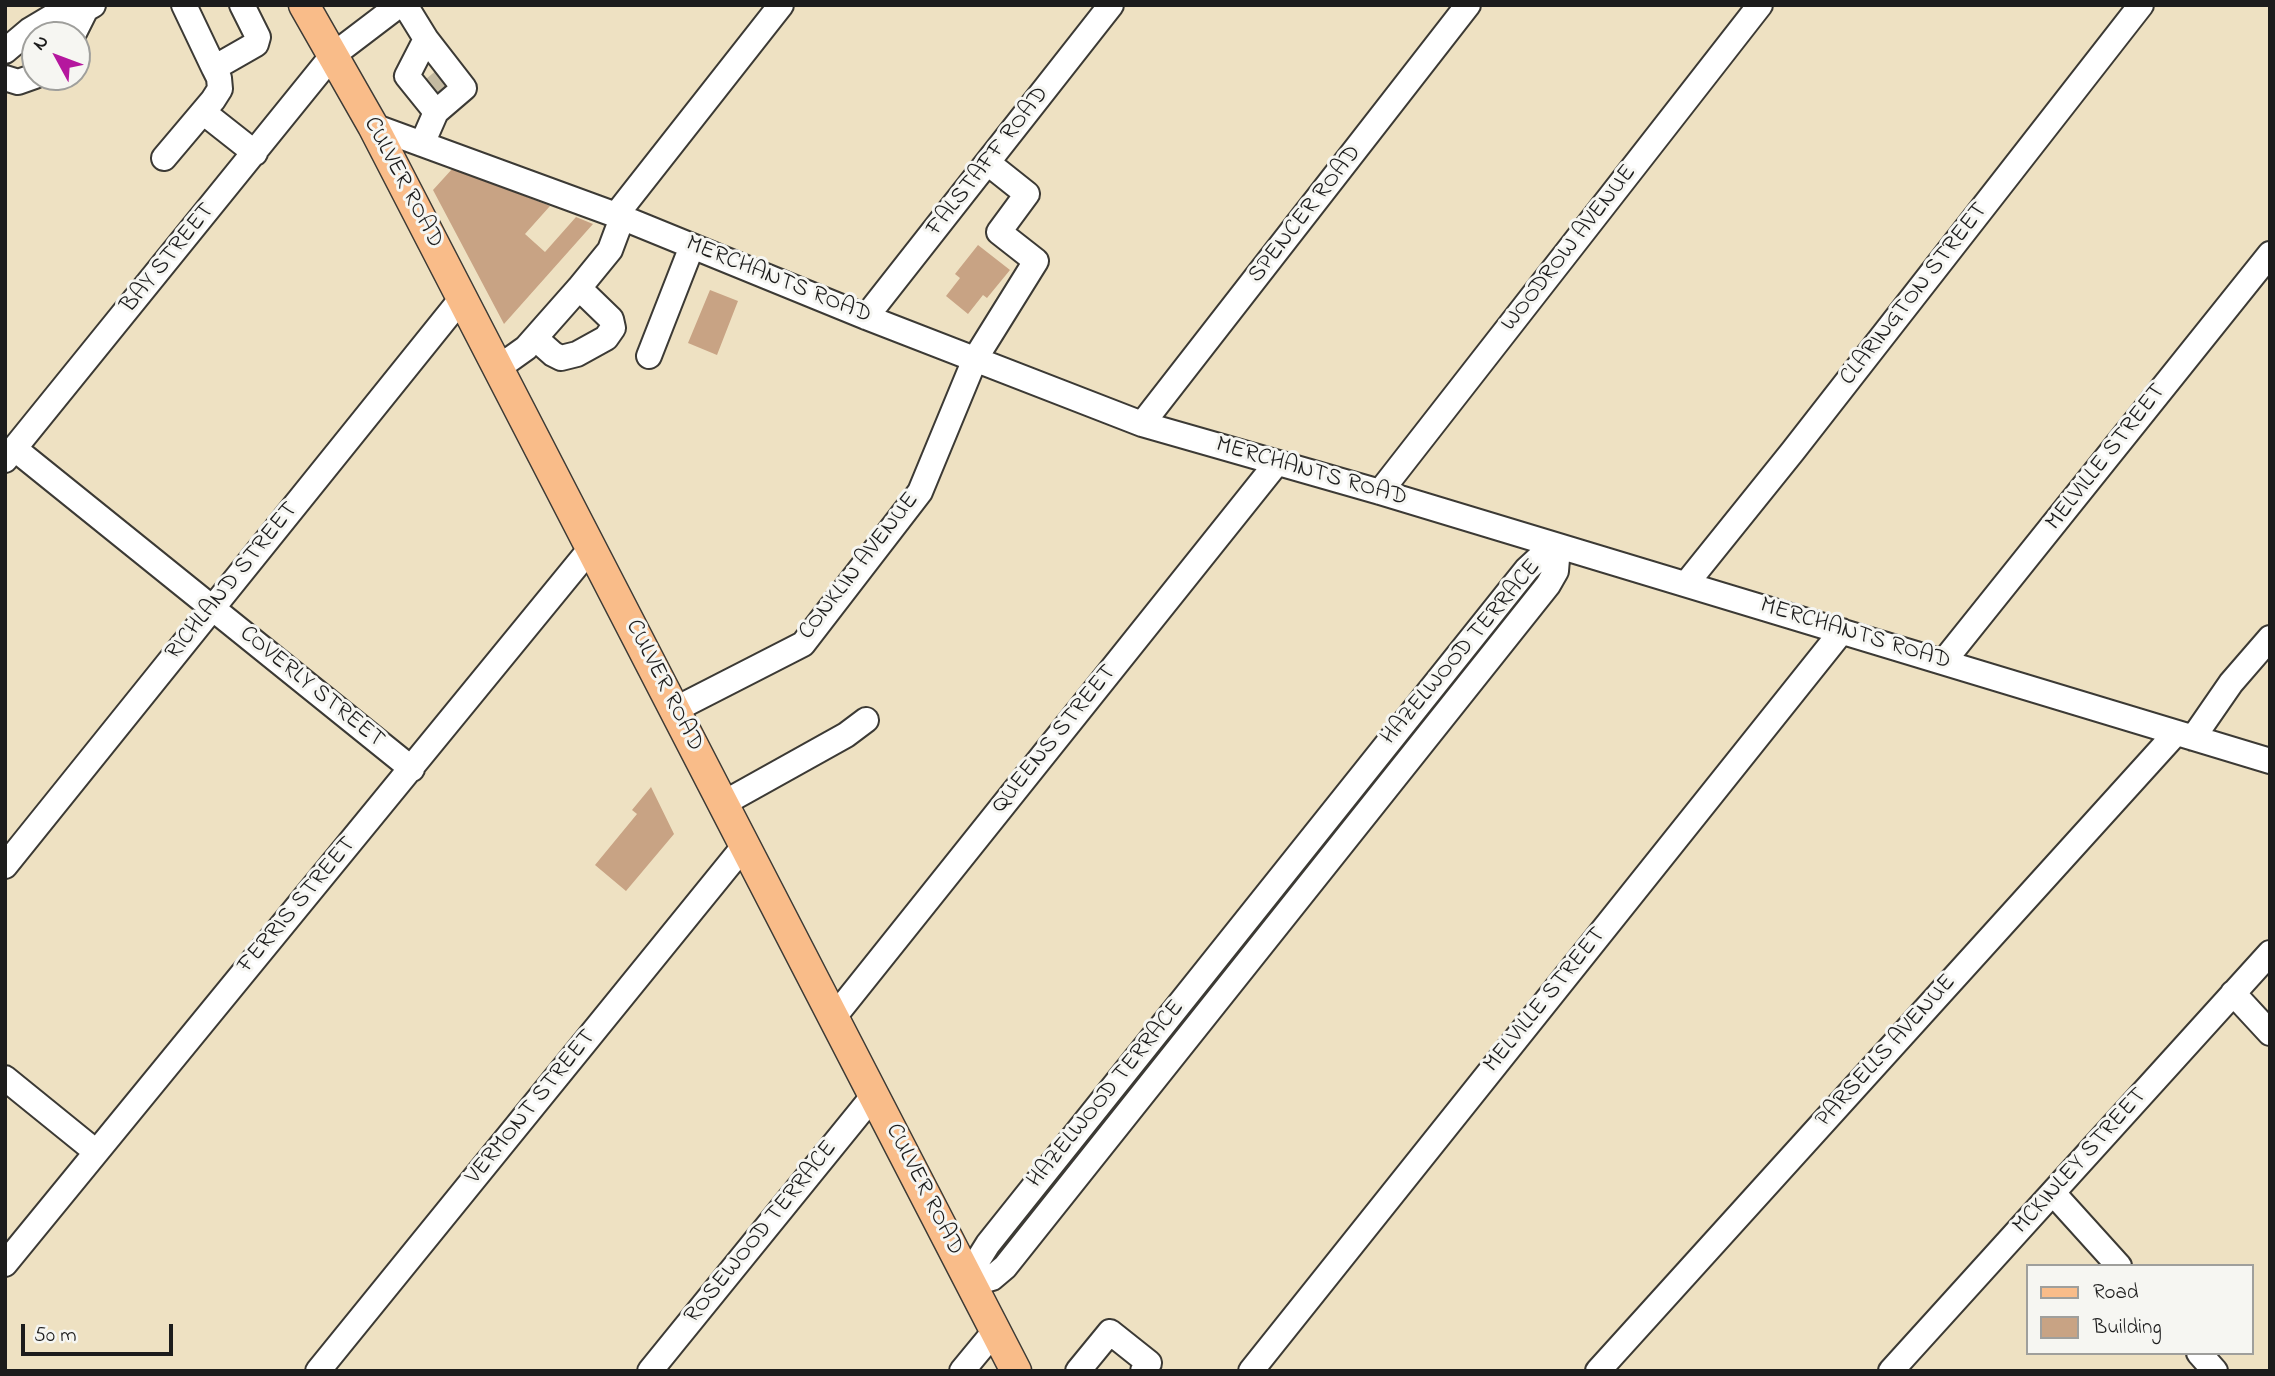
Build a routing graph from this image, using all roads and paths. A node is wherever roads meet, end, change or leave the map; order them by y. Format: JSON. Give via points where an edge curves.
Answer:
{"nodes":[{"id":1,"x":184,"y":5,"type":"edge"},
{"id":2,"x":242,"y":5,"type":"edge"},
{"id":3,"x":304,"y":5,"type":"edge"},
{"id":4,"x":402,"y":5,"type":"edge"},
{"id":5,"x":781,"y":5,"type":"edge"},
{"id":6,"x":1111,"y":5,"type":"edge"},
{"id":7,"x":1468,"y":5,"type":"edge"},
{"id":8,"x":1760,"y":5,"type":"edge"},
{"id":9,"x":2141,"y":5,"type":"edge"},
{"id":10,"x":82,"y":6,"type":"edge"},
{"id":11,"x":5,"y":51,"type":"edge"},
{"id":12,"x":332,"y":56,"type":"junction"},
{"id":13,"x":214,"y":68,"type":"junction"},
{"id":14,"x":203,"y":112,"type":"junction"},
{"id":15,"x":373,"y":125,"type":"junction"},
{"id":16,"x":422,"y":144,"type":"junction"},
{"id":17,"x":255,"y":153,"type":"junction"},
{"id":18,"x":164,"y":158,"type":"dead end"},
{"id":19,"x":988,"y":163,"type":"junction"},
{"id":20,"x":619,"y":216,"type":"junction"},
{"id":21,"x":692,"y":246,"type":"junction"},
{"id":22,"x":2270,"y":254,"type":"edge"},
{"id":23,"x":579,"y":288,"type":"junction"},
{"id":24,"x":462,"y":298,"type":"junction"},
{"id":25,"x":866,"y":317,"type":"junction"},
{"id":26,"x":535,"y":338,"type":"junction"},
{"id":27,"x":649,"y":356,"type":"dead end"},
{"id":28,"x":975,"y":359,"type":"junction"},
{"id":29,"x":498,"y":368,"type":"junction"},
{"id":30,"x":1142,"y":424,"type":"junction"},
{"id":31,"x":10,"y":454,"type":"edge"},
{"id":32,"x":1276,"y":464,"type":"junction"},
{"id":33,"x":1380,"y":492,"type":"junction"},
{"id":34,"x":1558,"y":547,"type":"junction"},
{"id":35,"x":591,"y":548,"type":"junction"},
{"id":36,"x":1686,"y":584,"type":"junction"},
{"id":37,"x":212,"y":608,"type":"junction"},
{"id":38,"x":1842,"y":631,"type":"junction"},
{"id":39,"x":2270,"y":638,"type":"edge"},
{"id":40,"x":1944,"y":661,"type":"junction"},
{"id":41,"x":676,"y":709,"type":"junction"},
{"id":42,"x":866,"y":720,"type":"dead end"},
{"id":43,"x":2184,"y":736,"type":"junction"},
{"id":44,"x":2270,"y":761,"type":"edge"},
{"id":45,"x":412,"y":769,"type":"junction"},
{"id":46,"x":724,"y":803,"type":"junction"},
{"id":47,"x":745,"y":845,"type":"junction"},
{"id":48,"x":5,"y":866,"type":"edge"},
{"id":49,"x":1279,"y":879,"type":"junction"},
{"id":50,"x":1301,"y":896,"type":"junction"},
{"id":51,"x":2270,"y":953,"type":"edge"},
{"id":52,"x":2233,"y":993,"type":"junction"},
{"id":53,"x":834,"y":1017,"type":"junction"},
{"id":54,"x":2270,"y":1033,"type":"edge"},
{"id":55,"x":5,"y":1079,"type":"edge"},
{"id":56,"x":874,"y":1095,"type":"junction"},
{"id":57,"x":95,"y":1151,"type":"junction"},
{"id":58,"x":2053,"y":1193,"type":"junction"},
{"id":59,"x":5,"y":1264,"type":"edge"},
{"id":60,"x":2117,"y":1264,"type":"edge"},
{"id":61,"x":971,"y":1284,"type":"junction"},
{"id":62,"x":995,"y":1331,"type":"junction"},
{"id":63,"x":2201,"y":1355,"type":"edge"},
{"id":64,"x":318,"y":1371,"type":"edge"},
{"id":65,"x":650,"y":1371,"type":"edge"},
{"id":66,"x":962,"y":1371,"type":"edge"},
{"id":67,"x":1016,"y":1371,"type":"edge"},
{"id":68,"x":1078,"y":1371,"type":"edge"},
{"id":69,"x":1143,"y":1371,"type":"edge"},
{"id":70,"x":1251,"y":1371,"type":"edge"},
{"id":71,"x":1598,"y":1371,"type":"edge"},
{"id":72,"x":1891,"y":1371,"type":"edge"},
{"id":73,"x":2215,"y":1371,"type":"edge"}],
"edges":[{"from":1,"to":13,"type":"street"},
{"from":2,"to":13,"type":"street","via":[[258,37],[256,44]]},
{"from":3,"to":12,"type":"main road","name":"CULVER ROAD"},
{"from":4,"to":12,"type":"street","name":"BAY STREET"},
{"from":4,"to":16,"type":"street","via":[[435,79]]},
{"from":5,"to":20,"type":"street"},
{"from":6,"to":19,"type":"street","name":"FALSTAFF ROAD"},
{"from":7,"to":30,"type":"street","name":"SPENCER ROAD"},
{"from":8,"to":33,"type":"street","name":"WOODROW AVENUE"},
{"from":9,"to":36,"type":"street","name":"CLARINGTON STREET"},
{"from":10,"to":11,"type":"street","via":[[30,30]]},
{"from":12,"to":15,"type":"main road","name":"CULVER ROAD"},
{"from":12,"to":17,"type":"street","name":"BAY STREET"},
{"from":13,"to":14,"type":"street","via":[[220,89]]},
{"from":14,"to":17,"type":"street"},
{"from":14,"to":18,"type":"street"},
{"from":15,"to":16,"type":"street","name":"MERCHANTS ROAD"},
{"from":15,"to":24,"type":"main road","name":"CULVER ROAD"},
{"from":16,"to":20,"type":"street","name":"MERCHANTS ROAD"},
{"from":17,"to":31,"type":"street","name":"BAY STREET"},
{"from":19,"to":25,"type":"street","name":"FALSTAFF ROAD"},
{"from":19,"to":28,"type":"street","name":"CONKLIN AVENUE","via":[[1027,194],[999,232],[1036,261]]},
{"from":20,"to":21,"type":"street","name":"MERCHANTS ROAD"},
{"from":20,"to":23,"type":"street","via":[[610,250]]},
{"from":21,"to":25,"type":"street","name":"MERCHANTS ROAD"},
{"from":21,"to":27,"type":"street"},
{"from":22,"to":40,"type":"street","name":"MELVILLE STREET"},
{"from":23,"to":26,"type":"street"},
{"from":23,"to":26,"type":"street","via":[[611,319],[606,338],[561,358]]},
{"from":24,"to":29,"type":"main road","name":"CULVER ROAD"},
{"from":24,"to":37,"type":"street","name":"RICHLAND STREET"},
{"from":25,"to":28,"type":"street","name":"MERCHANTS ROAD"},
{"from":26,"to":29,"type":"street"},
{"from":28,"to":30,"type":"street","name":"MERCHANTS ROAD"},
{"from":28,"to":41,"type":"street","name":"CONKLIN AVENUE","via":[[920,492],[803,644]]},
{"from":29,"to":35,"type":"main road","name":"CULVER ROAD"},
{"from":30,"to":32,"type":"street","name":"MERCHANTS ROAD"},
{"from":31,"to":37,"type":"street","name":"COVERLY STREET"},
{"from":32,"to":33,"type":"street","name":"MERCHANTS ROAD"},
{"from":32,"to":53,"type":"street","name":"QUEENS STREET"},
{"from":33,"to":34,"type":"street","name":"MERCHANTS ROAD"},
{"from":34,"to":36,"type":"street","name":"MERCHANTS ROAD"},
{"from":34,"to":49,"type":"street","name":"HAZELWOOD TERRACE","via":[[1527,569]]},
{"from":34,"to":50,"type":"street","name":"HAZELWOOD TERRACE","via":[[1556,571],[1548,585]]},
{"from":35,"to":41,"type":"main road","name":"CULVER ROAD"},
{"from":35,"to":45,"type":"street","name":"FERRIS STREET"},
{"from":36,"to":38,"type":"street","name":"MERCHANTS ROAD"},
{"from":37,"to":45,"type":"street","name":"COVERLY STREET"},
{"from":37,"to":48,"type":"street","name":"RICHLAND STREET"},
{"from":38,"to":40,"type":"street","name":"MERCHANTS ROAD"},
{"from":38,"to":70,"type":"street","name":"MELVILLE STREET"},
{"from":39,"to":43,"type":"street","name":"PARSELLS AVENUE"},
{"from":40,"to":43,"type":"street","name":"MERCHANTS ROAD"},
{"from":41,"to":46,"type":"main road","name":"CULVER ROAD"},
{"from":42,"to":46,"type":"street"},
{"from":43,"to":44,"type":"street","name":"MERCHANTS ROAD"},
{"from":43,"to":71,"type":"street","name":"PARSELLS AVENUE"},
{"from":45,"to":57,"type":"street","name":"FERRIS STREET"},
{"from":46,"to":47,"type":"main road","name":"CULVER ROAD"},
{"from":47,"to":53,"type":"main road","name":"CULVER ROAD"},
{"from":47,"to":64,"type":"street","name":"VERMONT STREET"},
{"from":49,"to":50,"type":"street"},
{"from":49,"to":61,"type":"street","name":"HAZELWOOD TERRACE","via":[[988,1244]]},
{"from":50,"to":61,"type":"street","name":"HAZELWOOD TERRACE","via":[[1005,1267],[992,1278]]},
{"from":51,"to":52,"type":"street","name":"MCKINLEY STREET"},
{"from":52,"to":54,"type":"street"},
{"from":52,"to":58,"type":"street","name":"MCKINLEY STREET"},
{"from":53,"to":56,"type":"main road","name":"CULVER ROAD"},
{"from":55,"to":57,"type":"street"},
{"from":56,"to":61,"type":"main road","name":"CULVER ROAD"},
{"from":56,"to":65,"type":"street","name":"ROSEWOOD TERRACE"},
{"from":57,"to":59,"type":"street","name":"FERRIS STREET"},
{"from":58,"to":60,"type":"street"},
{"from":58,"to":72,"type":"street","name":"MCKINLEY STREET"},
{"from":61,"to":62,"type":"main road","name":"CULVER ROAD"},
{"from":62,"to":66,"type":"street"},
{"from":62,"to":67,"type":"main road","name":"CULVER ROAD"},
{"from":63,"to":73,"type":"street"},
{"from":68,"to":69,"type":"street","via":[[1110,1332],[1149,1363]]}]}
